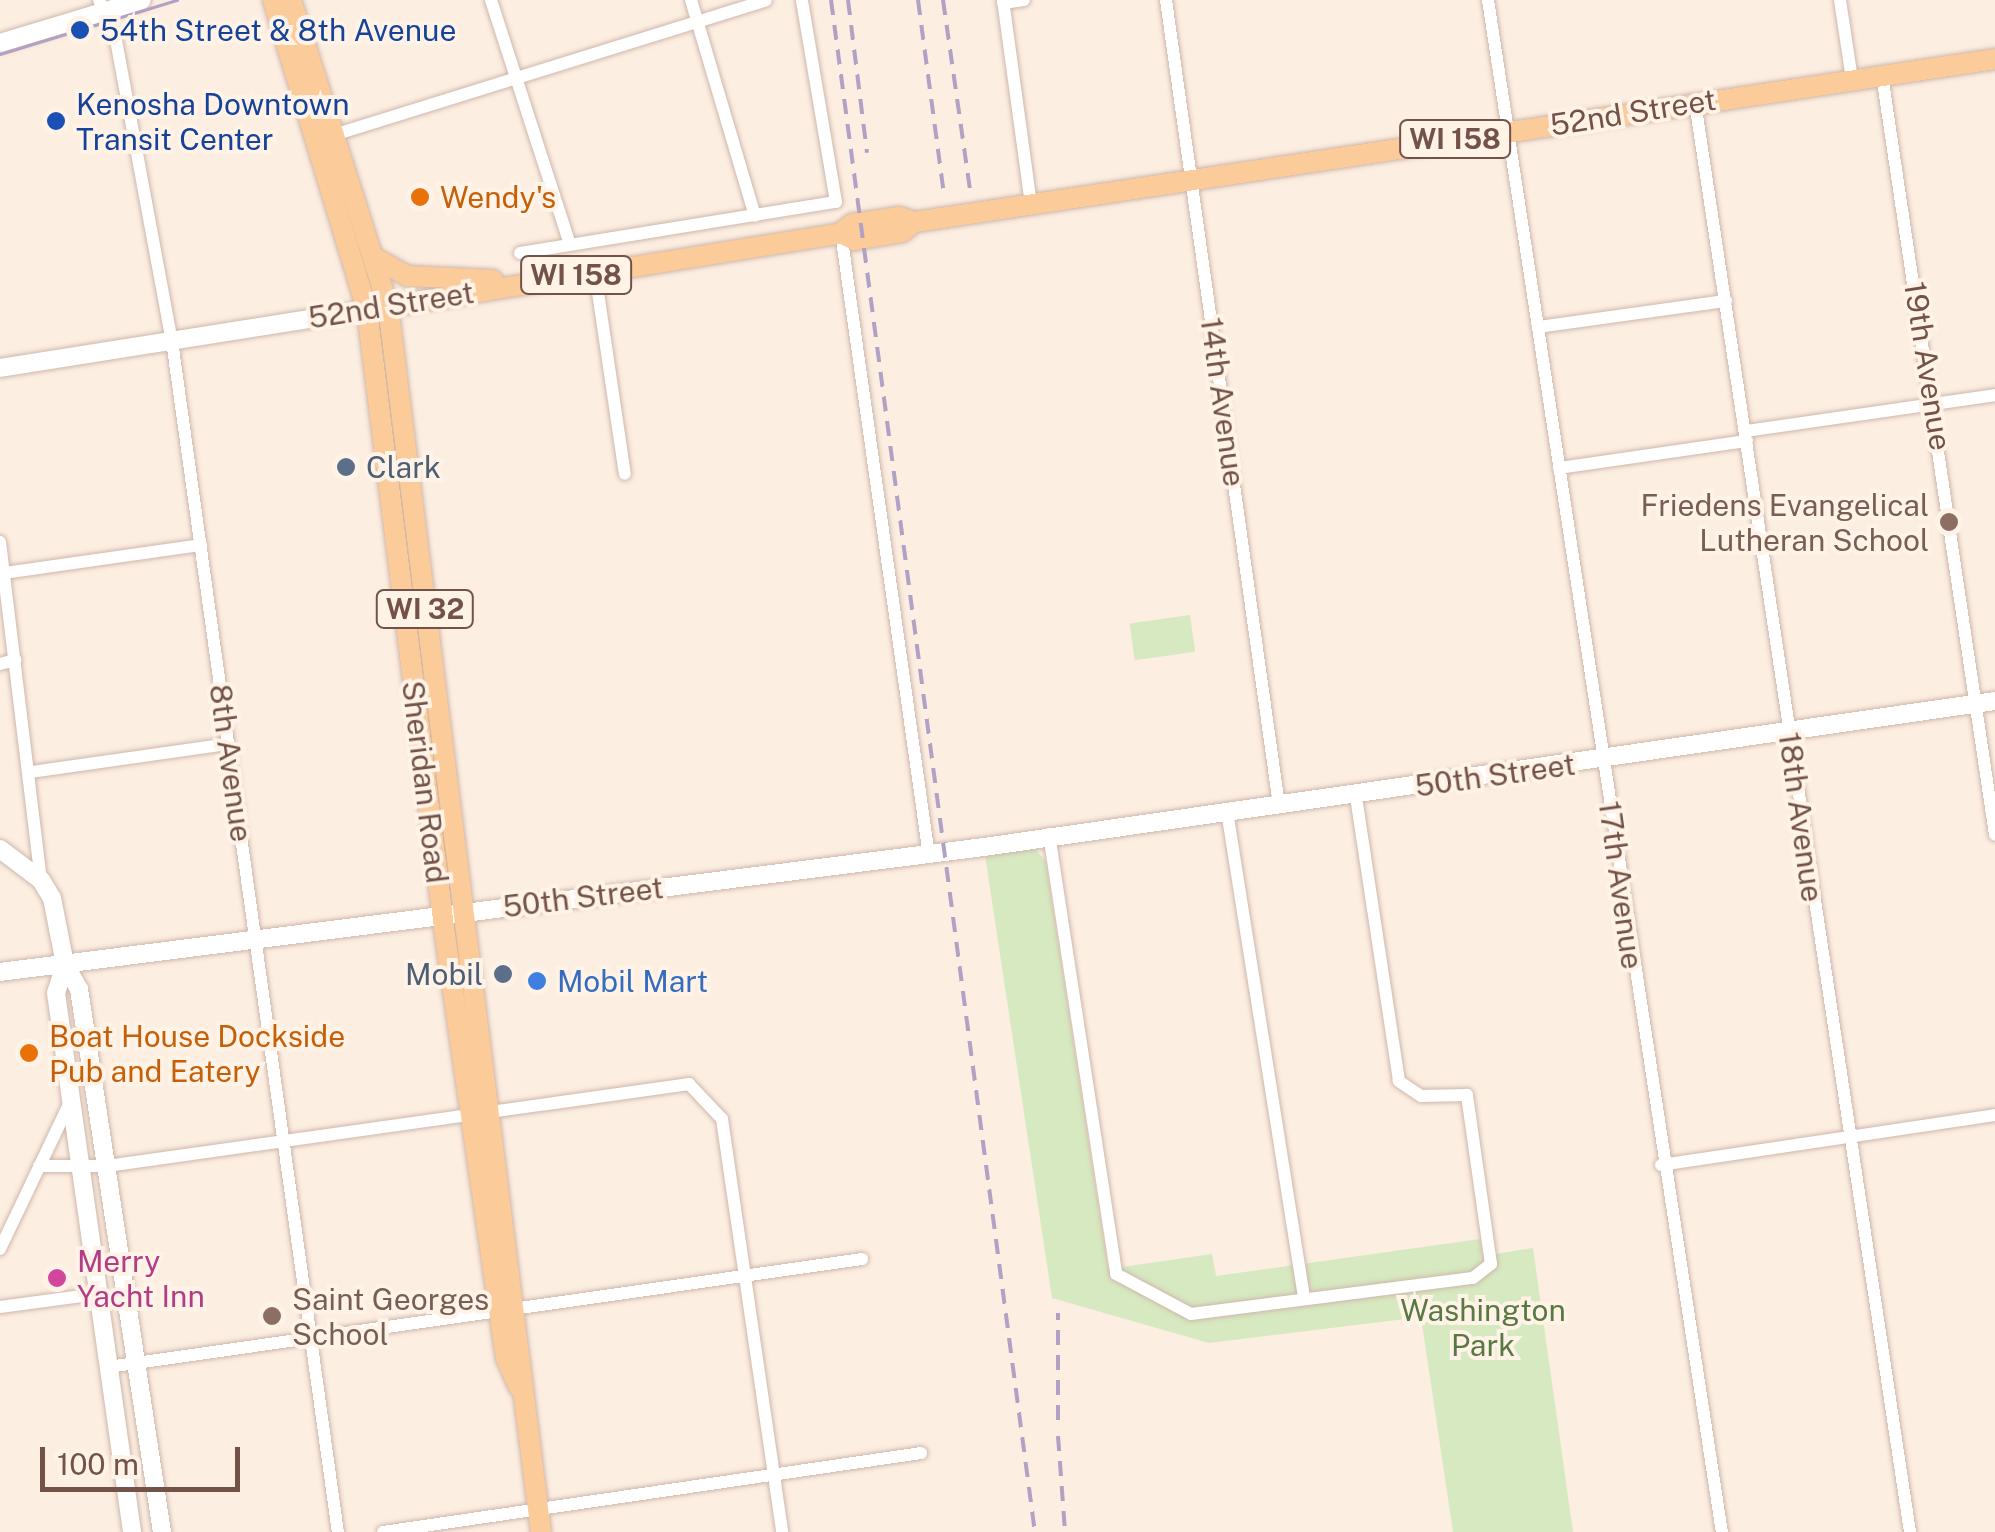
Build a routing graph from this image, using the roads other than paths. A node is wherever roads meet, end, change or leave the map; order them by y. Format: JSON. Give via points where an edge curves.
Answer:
{"nodes":[{"id":1,"x":142,"y":0,"type":"edge"},
{"id":2,"x":274,"y":0,"type":"edge"},
{"id":3,"x":291,"y":0,"type":"edge"},
{"id":4,"x":491,"y":0,"type":"edge"},
{"id":5,"x":692,"y":0,"type":"edge"},
{"id":6,"x":766,"y":0,"type":"edge"},
{"id":7,"x":802,"y":0,"type":"edge"},
{"id":8,"x":1024,"y":0,"type":"edge"},
{"id":9,"x":1166,"y":0,"type":"edge"},
{"id":10,"x":1488,"y":0,"type":"edge"},
{"id":11,"x":1840,"y":0,"type":"edge"},
{"id":12,"x":1003,"y":2,"type":"edge"},
{"id":13,"x":102,"y":6,"type":"edge"},
{"id":14,"x":698,"y":22,"type":"junction"},
{"id":15,"x":0,"y":44,"type":"edge"},
{"id":16,"x":1995,"y":59,"type":"edge"},
{"id":17,"x":516,"y":76,"type":"junction"},
{"id":18,"x":1882,"y":76,"type":"junction"},
{"id":19,"x":1852,"y":78,"type":"junction"},
{"id":20,"x":1695,"y":102,"type":"junction"},
{"id":21,"x":1506,"y":131,"type":"junction"},
{"id":22,"x":337,"y":134,"type":"junction"},
{"id":23,"x":1192,"y":180,"type":"junction"},
{"id":24,"x":1031,"y":204,"type":"junction"},
{"id":25,"x":755,"y":216,"type":"junction"},
{"id":26,"x":841,"y":233,"type":"junction"},
{"id":27,"x":570,"y":245,"type":"junction"},
{"id":28,"x":520,"y":253,"type":"dead end"},
{"id":29,"x":375,"y":258,"type":"junction"},
{"id":30,"x":595,"y":272,"type":"junction"},
{"id":31,"x":530,"y":282,"type":"junction"},
{"id":32,"x":1726,"y":301,"type":"junction"},
{"id":33,"x":377,"y":308,"type":"junction"},
{"id":34,"x":1538,"y":326,"type":"junction"},
{"id":35,"x":172,"y":341,"type":"junction"},
{"id":36,"x":0,"y":368,"type":"edge"},
{"id":37,"x":1995,"y":395,"type":"edge"},
{"id":38,"x":1934,"y":404,"type":"junction"},
{"id":39,"x":1747,"y":436,"type":"junction"},
{"id":40,"x":1558,"y":468,"type":"junction"},
{"id":41,"x":624,"y":474,"type":"dead end"},
{"id":42,"x":0,"y":542,"type":"edge"},
{"id":43,"x":201,"y":545,"type":"junction"},
{"id":44,"x":4,"y":574,"type":"junction"},
{"id":45,"x":15,"y":660,"type":"junction"},
{"id":46,"x":0,"y":664,"type":"edge"},
{"id":47,"x":1986,"y":702,"type":"edge"},
{"id":48,"x":1789,"y":732,"type":"junction"},
{"id":49,"x":228,"y":744,"type":"junction"},
{"id":50,"x":1603,"y":760,"type":"junction"},
{"id":51,"x":31,"y":772,"type":"junction"},
{"id":52,"x":1356,"y":795,"type":"junction"},
{"id":53,"x":1279,"y":805,"type":"junction"},
{"id":54,"x":1227,"y":812,"type":"junction"},
{"id":55,"x":1048,"y":834,"type":"junction"},
{"id":56,"x":1995,"y":835,"type":"edge"},
{"id":57,"x":0,"y":849,"type":"edge"},
{"id":58,"x":928,"y":850,"type":"junction"},
{"id":59,"x":41,"y":880,"type":"junction"},
{"id":60,"x":453,"y":914,"type":"junction"},
{"id":61,"x":255,"y":942,"type":"junction"},
{"id":62,"x":65,"y":964,"type":"junction"},
{"id":63,"x":0,"y":972,"type":"edge"},
{"id":64,"x":70,"y":1101,"type":"junction"},
{"id":65,"x":483,"y":1112,"type":"junction"},
{"id":66,"x":1995,"y":1115,"type":"edge"},
{"id":67,"x":1848,"y":1138,"type":"junction"},
{"id":68,"x":283,"y":1141,"type":"junction"},
{"id":69,"x":1661,"y":1165,"type":"junction"},
{"id":70,"x":39,"y":1166,"type":"junction"},
{"id":71,"x":108,"y":1166,"type":"junction"},
{"id":72,"x":80,"y":1170,"type":"junction"},
{"id":73,"x":0,"y":1249,"type":"edge"},
{"id":74,"x":862,"y":1259,"type":"dead end"},
{"id":75,"x":749,"y":1276,"type":"junction"},
{"id":76,"x":97,"y":1294,"type":"junction"},
{"id":77,"x":1304,"y":1298,"type":"junction"},
{"id":78,"x":0,"y":1307,"type":"edge"},
{"id":79,"x":509,"y":1311,"type":"junction"},
{"id":80,"x":312,"y":1339,"type":"junction"},
{"id":81,"x":139,"y":1363,"type":"junction"},
{"id":82,"x":108,"y":1367,"type":"junction"},
{"id":83,"x":921,"y":1454,"type":"dead end"},
{"id":84,"x":775,"y":1474,"type":"junction"},
{"id":85,"x":537,"y":1509,"type":"junction"},
{"id":86,"x":132,"y":1532,"type":"edge"},
{"id":87,"x":162,"y":1532,"type":"edge"},
{"id":88,"x":338,"y":1532,"type":"edge"},
{"id":89,"x":383,"y":1532,"type":"edge"},
{"id":90,"x":540,"y":1532,"type":"edge"},
{"id":91,"x":782,"y":1532,"type":"edge"},
{"id":92,"x":1722,"y":1532,"type":"edge"},
{"id":93,"x":1910,"y":1532,"type":"edge"}],
"edges":[{"from":1,"to":13,"type":"street"},
{"from":2,"to":33,"type":"main road","name":"Sheridan Road","number":"WI 32"},
{"from":3,"to":22,"type":"main road","name":"Sheridan Road","number":"WI 32"},
{"from":4,"to":17,"type":"street"},
{"from":5,"to":14,"type":"street"},
{"from":6,"to":14,"type":"street"},
{"from":7,"to":25,"type":"street","via":[[836,202]]},
{"from":8,"to":12,"type":"street"},
{"from":9,"to":23,"type":"street","name":"14th Avenue"},
{"from":10,"to":21,"type":"street","name":"17th Avenue"},
{"from":11,"to":19,"type":"street"},
{"from":12,"to":24,"type":"street"},
{"from":13,"to":15,"type":"street"},
{"from":13,"to":35,"type":"street","name":"8th Avenue","via":[[116,40]]},
{"from":14,"to":17,"type":"street"},
{"from":14,"to":25,"type":"street"},
{"from":16,"to":18,"type":"main road","name":"52nd Street","number":"WI 158"},
{"from":17,"to":22,"type":"street"},
{"from":17,"to":27,"type":"street"},
{"from":18,"to":19,"type":"main road","name":"52nd Street","number":"WI 158"},
{"from":18,"to":38,"type":"street","name":"19th Avenue"},
{"from":19,"to":20,"type":"main road","name":"52nd Street","number":"WI 158"},
{"from":20,"to":21,"type":"main road","name":"52nd Street","number":"WI 158"},
{"from":20,"to":32,"type":"street","name":"18th Avenue"},
{"from":21,"to":23,"type":"main road","name":"52nd Street","number":"WI 158"},
{"from":21,"to":34,"type":"street","name":"17th Avenue"},
{"from":22,"to":29,"type":"main road","name":"Sheridan Road","number":"WI 32"},
{"from":23,"to":24,"type":"main road","name":"52nd Street","number":"WI 158"},
{"from":23,"to":53,"type":"street","name":"14th Avenue"},
{"from":24,"to":26,"type":"main road","name":"52nd Street","number":"WI 158","via":[[915,222],[902,232],[870,237]]},
{"from":25,"to":27,"type":"street"},
{"from":26,"to":30,"type":"main road","name":"52nd Street","number":"WI 158"},
{"from":26,"to":58,"type":"street"},
{"from":27,"to":28,"type":"street"},
{"from":29,"to":31,"type":"main road","via":[[408,276]]},
{"from":29,"to":33,"type":"main road","name":"Sheridan Road","number":"WI 32"},
{"from":30,"to":31,"type":"main road","name":"52nd Street","number":"WI 158"},
{"from":30,"to":41,"type":"street"},
{"from":31,"to":33,"type":"main road","name":"52nd Street","number":"WI 158"},
{"from":32,"to":34,"type":"street"},
{"from":32,"to":39,"type":"street","name":"18th Avenue"},
{"from":33,"to":35,"type":"street","name":"52nd Street"},
{"from":33,"to":60,"type":"main road","name":"Sheridan Road","number":"WI 32"},
{"from":34,"to":40,"type":"street","name":"17th Avenue"},
{"from":35,"to":36,"type":"street","name":"52nd Street"},
{"from":35,"to":43,"type":"street","name":"8th Avenue"},
{"from":37,"to":38,"type":"street"},
{"from":38,"to":39,"type":"street"},
{"from":38,"to":47,"type":"street","name":"19th Avenue"},
{"from":39,"to":40,"type":"street"},
{"from":39,"to":48,"type":"street","name":"18th Avenue"},
{"from":40,"to":50,"type":"street","name":"17th Avenue"},
{"from":42,"to":44,"type":"street"},
{"from":43,"to":44,"type":"street"},
{"from":43,"to":49,"type":"street","name":"8th Avenue"},
{"from":44,"to":45,"type":"street"},
{"from":45,"to":46,"type":"street"},
{"from":45,"to":51,"type":"street"},
{"from":47,"to":48,"type":"street","name":"50th Street"},
{"from":47,"to":56,"type":"street","name":"19th Avenue"},
{"from":48,"to":50,"type":"street","name":"50th Street"},
{"from":48,"to":67,"type":"street","name":"18th Avenue"},
{"from":49,"to":51,"type":"street"},
{"from":49,"to":61,"type":"street","name":"8th Avenue"},
{"from":50,"to":52,"type":"street","name":"50th Street"},
{"from":50,"to":69,"type":"street","name":"17th Avenue"},
{"from":51,"to":59,"type":"street"},
{"from":52,"to":53,"type":"street","name":"50th Street"},
{"from":52,"to":77,"type":"street","via":[[1399,1082],[1421,1096],[1467,1095],[1490,1264],[1473,1278]]},
{"from":53,"to":54,"type":"street","name":"50th Street"},
{"from":54,"to":55,"type":"street","name":"50th Street"},
{"from":54,"to":77,"type":"street"},
{"from":55,"to":58,"type":"street","name":"50th Street","via":[[936,842]]},
{"from":55,"to":77,"type":"street","via":[[1116,1274],[1191,1314]]},
{"from":57,"to":59,"type":"street"},
{"from":58,"to":60,"type":"street","name":"50th Street"},
{"from":59,"to":62,"type":"street","via":[[52,898]]},
{"from":60,"to":61,"type":"street","name":"50th Street"},
{"from":60,"to":65,"type":"main road","name":"Sheridan Road","number":"WI 32"},
{"from":61,"to":62,"type":"street","name":"50th Street"},
{"from":61,"to":68,"type":"street","name":"8th Avenue"},
{"from":62,"to":63,"type":"street","name":"50th Street"},
{"from":62,"to":64,"type":"street","via":[[56,994]]},
{"from":62,"to":71,"type":"street","via":[[78,989]]},
{"from":64,"to":70,"type":"street"},
{"from":64,"to":72,"type":"street"},
{"from":65,"to":68,"type":"street"},
{"from":65,"to":75,"type":"street","via":[[689,1084],[722,1119]]},
{"from":65,"to":79,"type":"main road","name":"Sheridan Road","number":"WI 32"},
{"from":66,"to":67,"type":"street"},
{"from":67,"to":69,"type":"street"},
{"from":67,"to":93,"type":"street","name":"18th Avenue"},
{"from":68,"to":71,"type":"street"},
{"from":68,"to":80,"type":"street","name":"8th Avenue"},
{"from":69,"to":92,"type":"street","name":"17th Avenue"},
{"from":70,"to":72,"type":"street"},
{"from":70,"to":73,"type":"street"},
{"from":71,"to":72,"type":"street"},
{"from":71,"to":81,"type":"street"},
{"from":72,"to":76,"type":"street"},
{"from":74,"to":75,"type":"street"},
{"from":75,"to":79,"type":"street"},
{"from":75,"to":84,"type":"street"},
{"from":76,"to":78,"type":"street"},
{"from":76,"to":82,"type":"street"},
{"from":79,"to":80,"type":"street"},
{"from":79,"to":85,"type":"main road","name":"Sheridan Road","number":"WI 32","via":[[506,1358],[522,1393]]},
{"from":80,"to":81,"type":"street"},
{"from":80,"to":88,"type":"street","name":"8th Avenue"},
{"from":81,"to":82,"type":"street"},
{"from":81,"to":87,"type":"street"},
{"from":82,"to":86,"type":"street"},
{"from":83,"to":84,"type":"street"},
{"from":84,"to":85,"type":"street"},
{"from":84,"to":91,"type":"street"},
{"from":85,"to":89,"type":"street"},
{"from":85,"to":90,"type":"main road","name":"Sheridan Road","number":"WI 32"}]}
